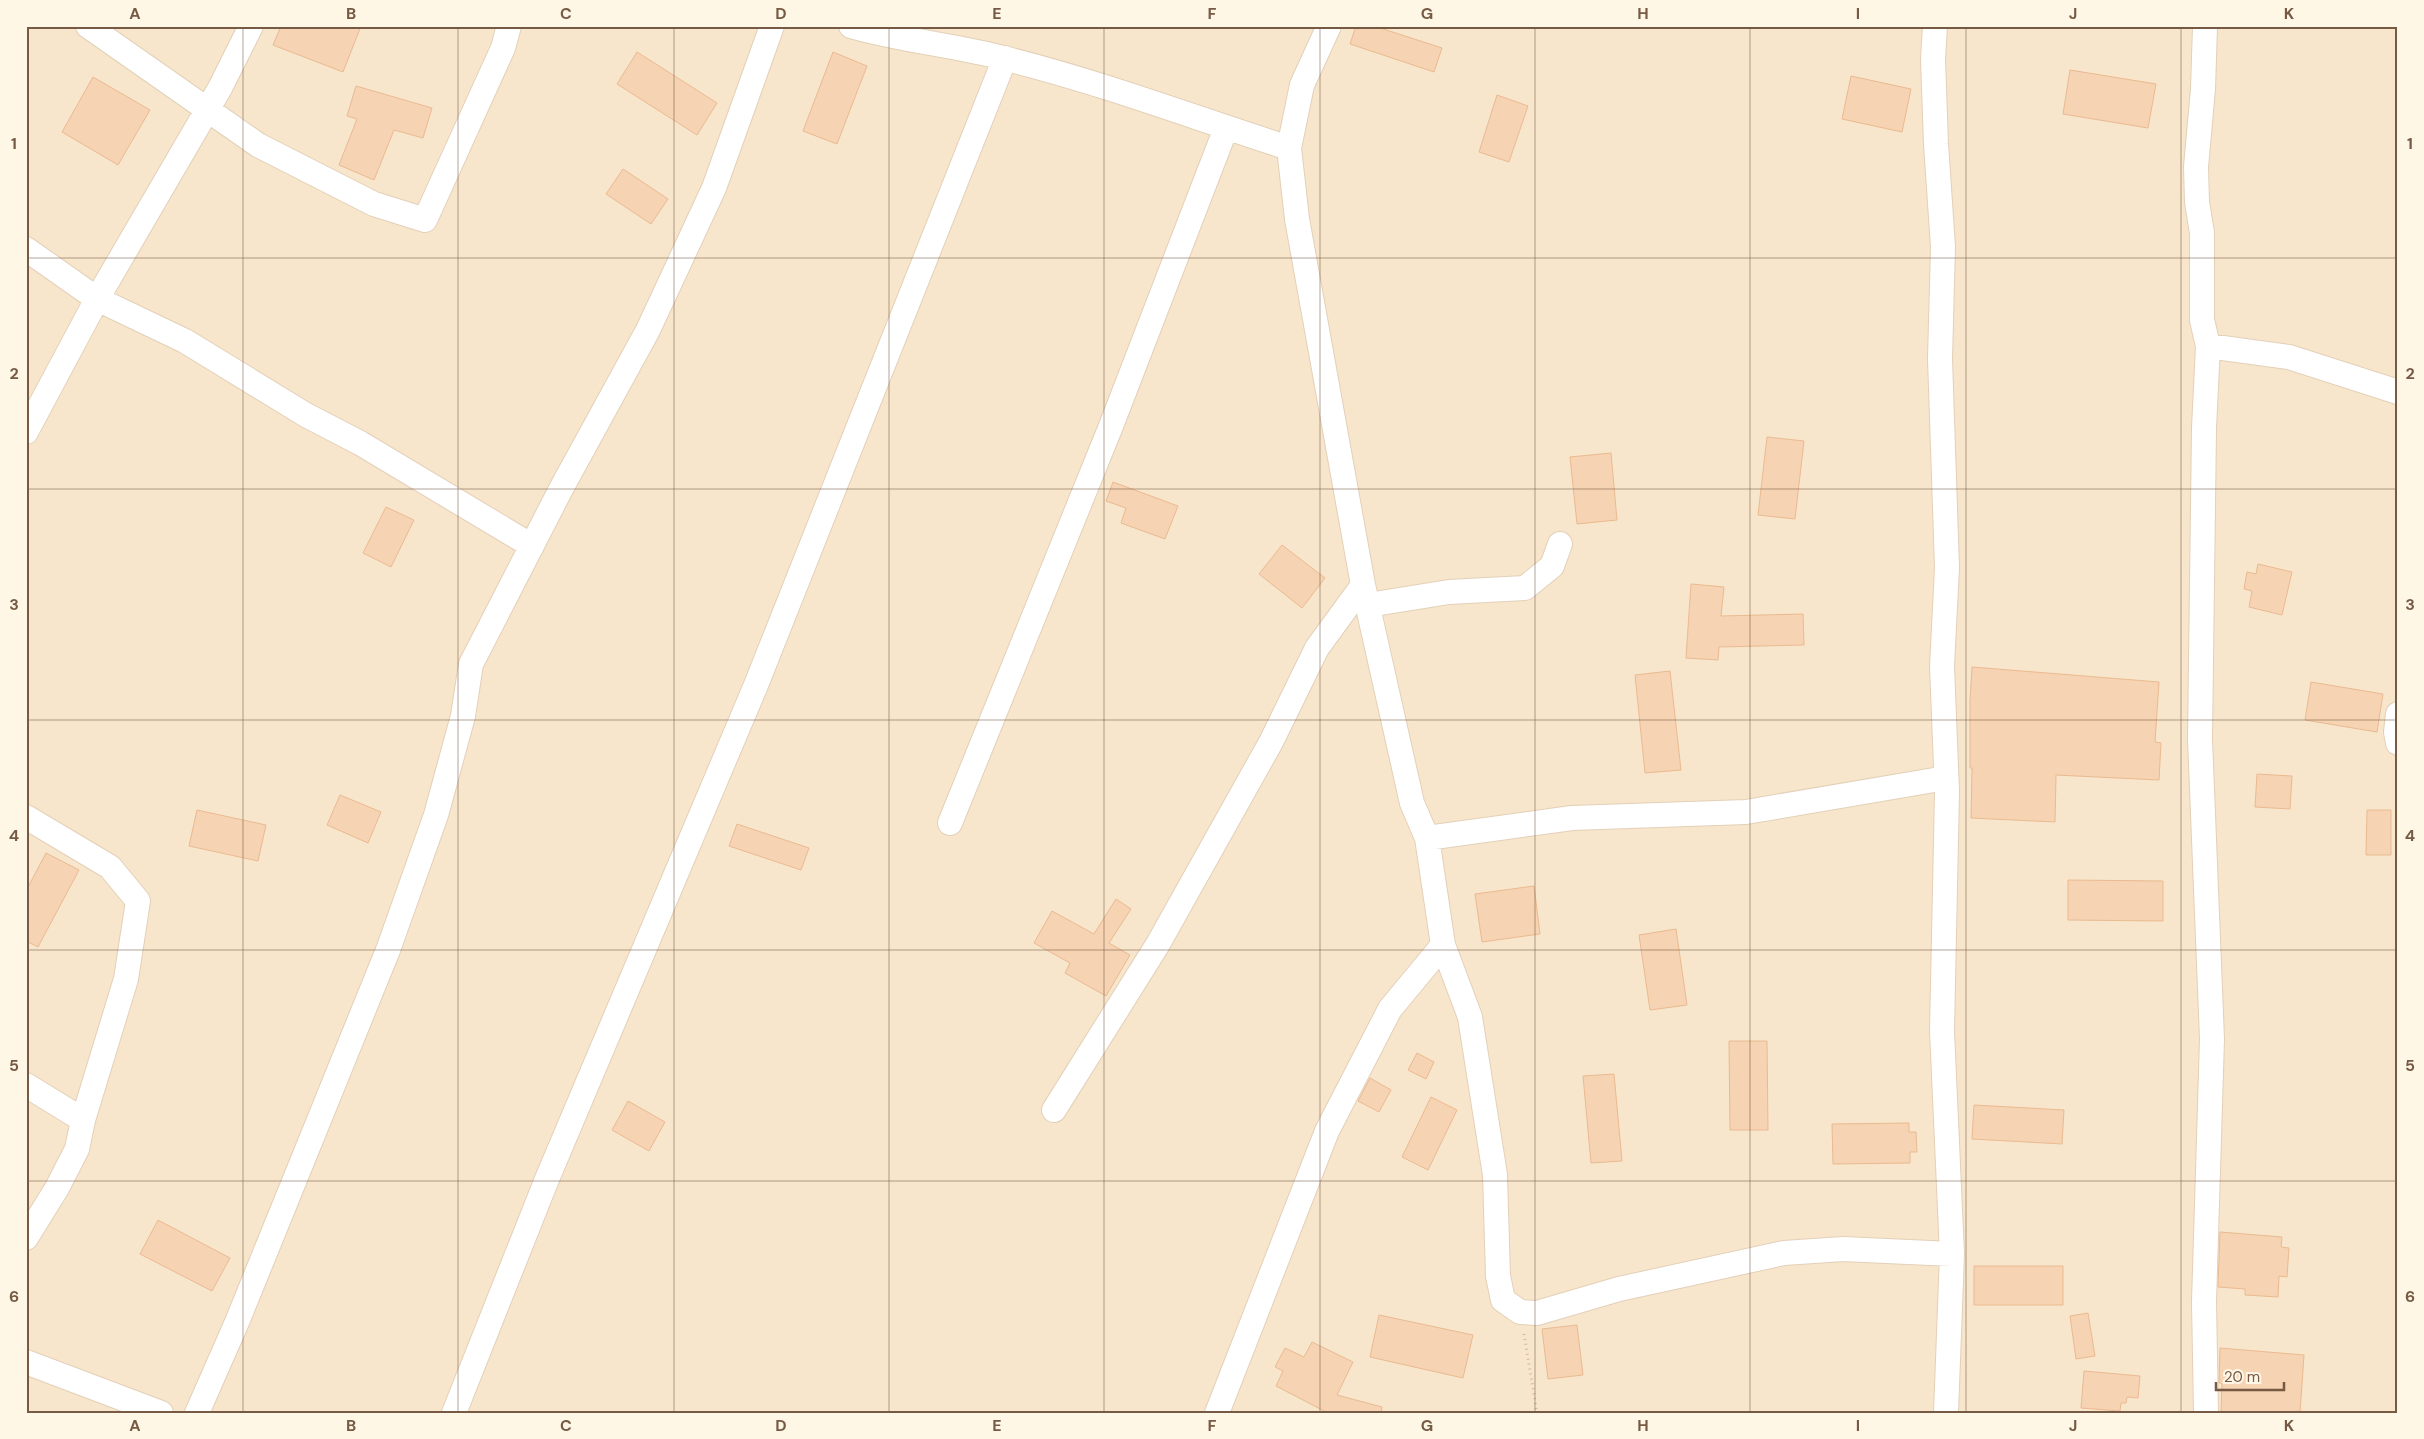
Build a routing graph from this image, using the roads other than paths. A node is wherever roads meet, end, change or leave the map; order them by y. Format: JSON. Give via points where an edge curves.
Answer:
{"nodes":[{"id":1,"x":88,"y":26,"type":"edge"},
{"id":2,"x":251,"y":26,"type":"edge"},
{"id":3,"x":509,"y":26,"type":"edge"},
{"id":4,"x":772,"y":26,"type":"edge"},
{"id":5,"x":851,"y":26,"type":"edge"},
{"id":6,"x":1329,"y":26,"type":"edge"},
{"id":7,"x":1935,"y":26,"type":"edge"},
{"id":8,"x":2205,"y":26,"type":"edge"},
{"id":9,"x":1005,"y":58,"type":"junction"},
{"id":10,"x":205,"y":110,"type":"junction"},
{"id":11,"x":1226,"y":128,"type":"junction"},
{"id":12,"x":1289,"y":148,"type":"junction"},
{"id":13,"x":26,"y":249,"type":"edge"},
{"id":14,"x":97,"y":299,"type":"junction"},
{"id":15,"x":2208,"y":346,"type":"junction"},
{"id":16,"x":2398,"y":392,"type":"edge"},
{"id":17,"x":26,"y":432,"type":"edge"},
{"id":18,"x":1560,"y":544,"type":"dead end"},
{"id":19,"x":532,"y":546,"type":"junction"},
{"id":20,"x":1365,"y":595,"type":"junction"},
{"id":21,"x":2398,"y":714,"type":"edge"},
{"id":22,"x":2398,"y":743,"type":"edge"},
{"id":23,"x":1946,"y":778,"type":"junction"},
{"id":24,"x":26,"y":817,"type":"edge"},
{"id":25,"x":950,"y":823,"type":"dead end"},
{"id":26,"x":1428,"y":838,"type":"junction"},
{"id":27,"x":1443,"y":945,"type":"junction"},
{"id":28,"x":26,"y":1085,"type":"edge"},
{"id":29,"x":1054,"y":1110,"type":"dead end"},
{"id":30,"x":83,"y":1120,"type":"junction"},
{"id":31,"x":30,"y":1225,"type":"edge"},
{"id":32,"x":1952,"y":1254,"type":"junction"},
{"id":33,"x":26,"y":1362,"type":"edge"},
{"id":34,"x":161,"y":1413,"type":"edge"},
{"id":35,"x":197,"y":1413,"type":"edge"},
{"id":36,"x":454,"y":1413,"type":"edge"},
{"id":37,"x":1217,"y":1413,"type":"edge"},
{"id":38,"x":1946,"y":1413,"type":"edge"},
{"id":39,"x":2206,"y":1413,"type":"edge"}],
"edges":[{"from":1,"to":10,"type":"street"},
{"from":2,"to":10,"type":"street","via":[[220,88]]},
{"from":3,"to":10,"type":"street","via":[[503,48],[425,220],[366,200],[258,145]]},
{"from":4,"to":19,"type":"street","via":[[706,206],[648,330]]},
{"from":5,"to":9,"type":"street"},
{"from":6,"to":12,"type":"street","via":[[1302,85]]},
{"from":7,"to":23,"type":"street","via":[[1932,59],[1943,247],[1940,359],[1947,568],[1942,666]]},
{"from":8,"to":15,"type":"street","via":[[2196,167],[2202,233],[2202,320]]},
{"from":9,"to":11,"type":"street","via":[[1105,86]]},
{"from":9,"to":36,"type":"street","via":[[756,685],[548,1179]]},
{"from":10,"to":14,"type":"street"},
{"from":11,"to":12,"type":"street"},
{"from":11,"to":25,"type":"street","via":[[1111,426]]},
{"from":12,"to":20,"type":"street","via":[[1297,219]]},
{"from":13,"to":14,"type":"street"},
{"from":14,"to":17,"type":"street"},
{"from":14,"to":19,"type":"street","via":[[185,342]]},
{"from":15,"to":16,"type":"street","via":[[2289,357]]},
{"from":15,"to":39,"type":"street","via":[[2200,739],[2212,1039],[2204,1302]]},
{"from":18,"to":20,"type":"street","via":[[1552,566],[1524,588]]},
{"from":19,"to":35,"type":"street","via":[[471,664],[464,716],[436,815],[388,950]]},
{"from":20,"to":26,"type":"street","via":[[1412,803]]},
{"from":20,"to":29,"type":"street","via":[[1317,648],[1271,742],[1158,944]]},
{"from":21,"to":22,"type":"street"},
{"from":23,"to":26,"type":"street","via":[[1746,812],[1572,818]]},
{"from":23,"to":32,"type":"street","via":[[1942,1032]]},
{"from":24,"to":30,"type":"street","via":[[110,867],[138,901],[126,979]]},
{"from":26,"to":27,"type":"street"},
{"from":27,"to":32,"type":"street","via":[[1470,1017],[1495,1175],[1498,1276],[1503,1300],[1520,1312],[1537,1313],[1619,1289],[1784,1252],[1843,1249]]},
{"from":27,"to":37,"type":"street","via":[[1390,1009],[1327,1131]]},
{"from":28,"to":30,"type":"street"},
{"from":30,"to":31,"type":"street","via":[[77,1149]]},
{"from":32,"to":38,"type":"street"},
{"from":33,"to":34,"type":"street"}]}
